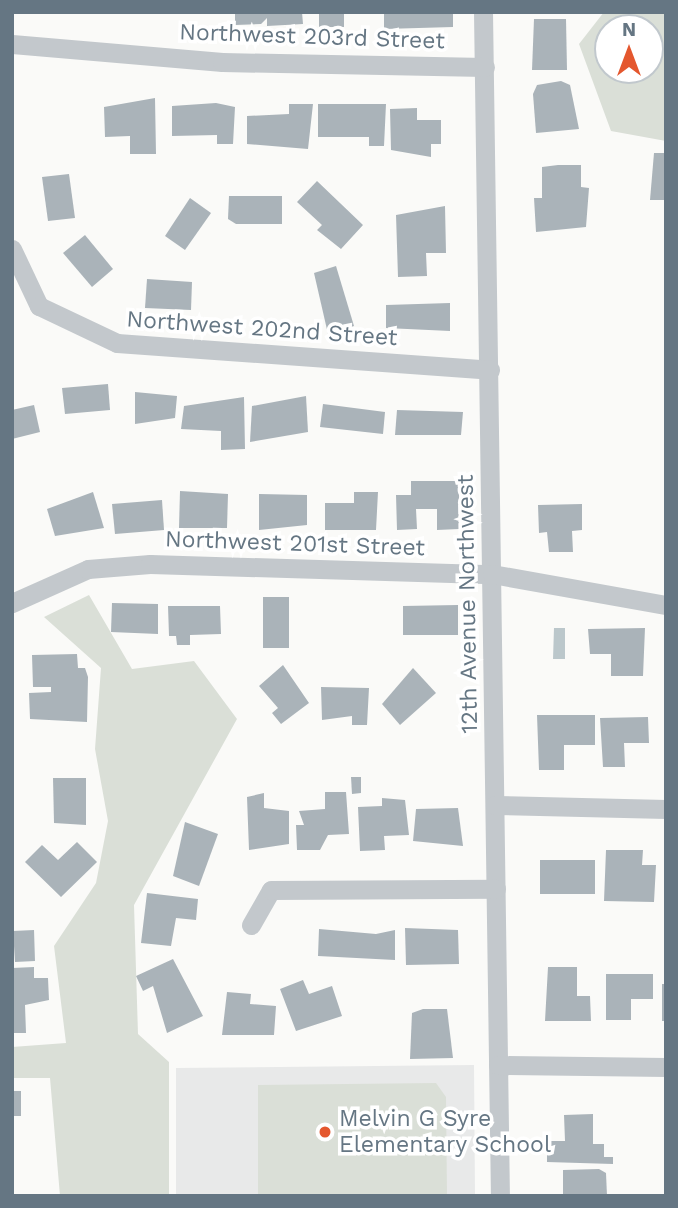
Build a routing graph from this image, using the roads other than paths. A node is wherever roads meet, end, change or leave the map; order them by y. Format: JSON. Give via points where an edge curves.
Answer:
{"nodes":[{"id":1,"x":484,"y":12,"type":"edge"},
{"id":2,"x":12,"y":44,"type":"edge"},
{"id":3,"x":485,"y":67,"type":"junction"},
{"id":4,"x":12,"y":248,"type":"edge"},
{"id":5,"x":491,"y":370,"type":"junction"},
{"id":6,"x":492,"y":574,"type":"junction"},
{"id":7,"x":12,"y":603,"type":"edge"},
{"id":8,"x":666,"y":605,"type":"edge"},
{"id":9,"x":495,"y":805,"type":"junction"},
{"id":10,"x":666,"y":809,"type":"edge"},
{"id":11,"x":496,"y":889,"type":"junction"},
{"id":12,"x":251,"y":925,"type":"dead end"},
{"id":13,"x":498,"y":1065,"type":"junction"},
{"id":14,"x":666,"y":1067,"type":"edge"},
{"id":15,"x":500,"y":1196,"type":"edge"}],
"edges":[{"from":1,"to":3,"type":"street","name":"12th Avenue Northwest"},
{"from":2,"to":3,"type":"street","name":"Northwest 203rd Street","via":[[222,61]]},
{"from":3,"to":5,"type":"street","name":"12th Avenue Northwest"},
{"from":4,"to":5,"type":"street","name":"Northwest 202nd Street","via":[[39,306],[117,343]]},
{"from":5,"to":6,"type":"street","name":"12th Avenue Northwest"},
{"from":6,"to":7,"type":"street","name":"Northwest 201st Street","via":[[150,564],[88,569]]},
{"from":6,"to":8,"type":"street","name":"Northwest 201st Street"},
{"from":6,"to":9,"type":"street","name":"12th Avenue Northwest"},
{"from":9,"to":10,"type":"street"},
{"from":9,"to":11,"type":"street","name":"12th Avenue Northwest"},
{"from":11,"to":12,"type":"street","via":[[271,890]]},
{"from":11,"to":13,"type":"street","name":"12th Avenue Northwest"},
{"from":13,"to":14,"type":"street"},
{"from":13,"to":15,"type":"street","name":"12th Avenue Northwest"}]}
